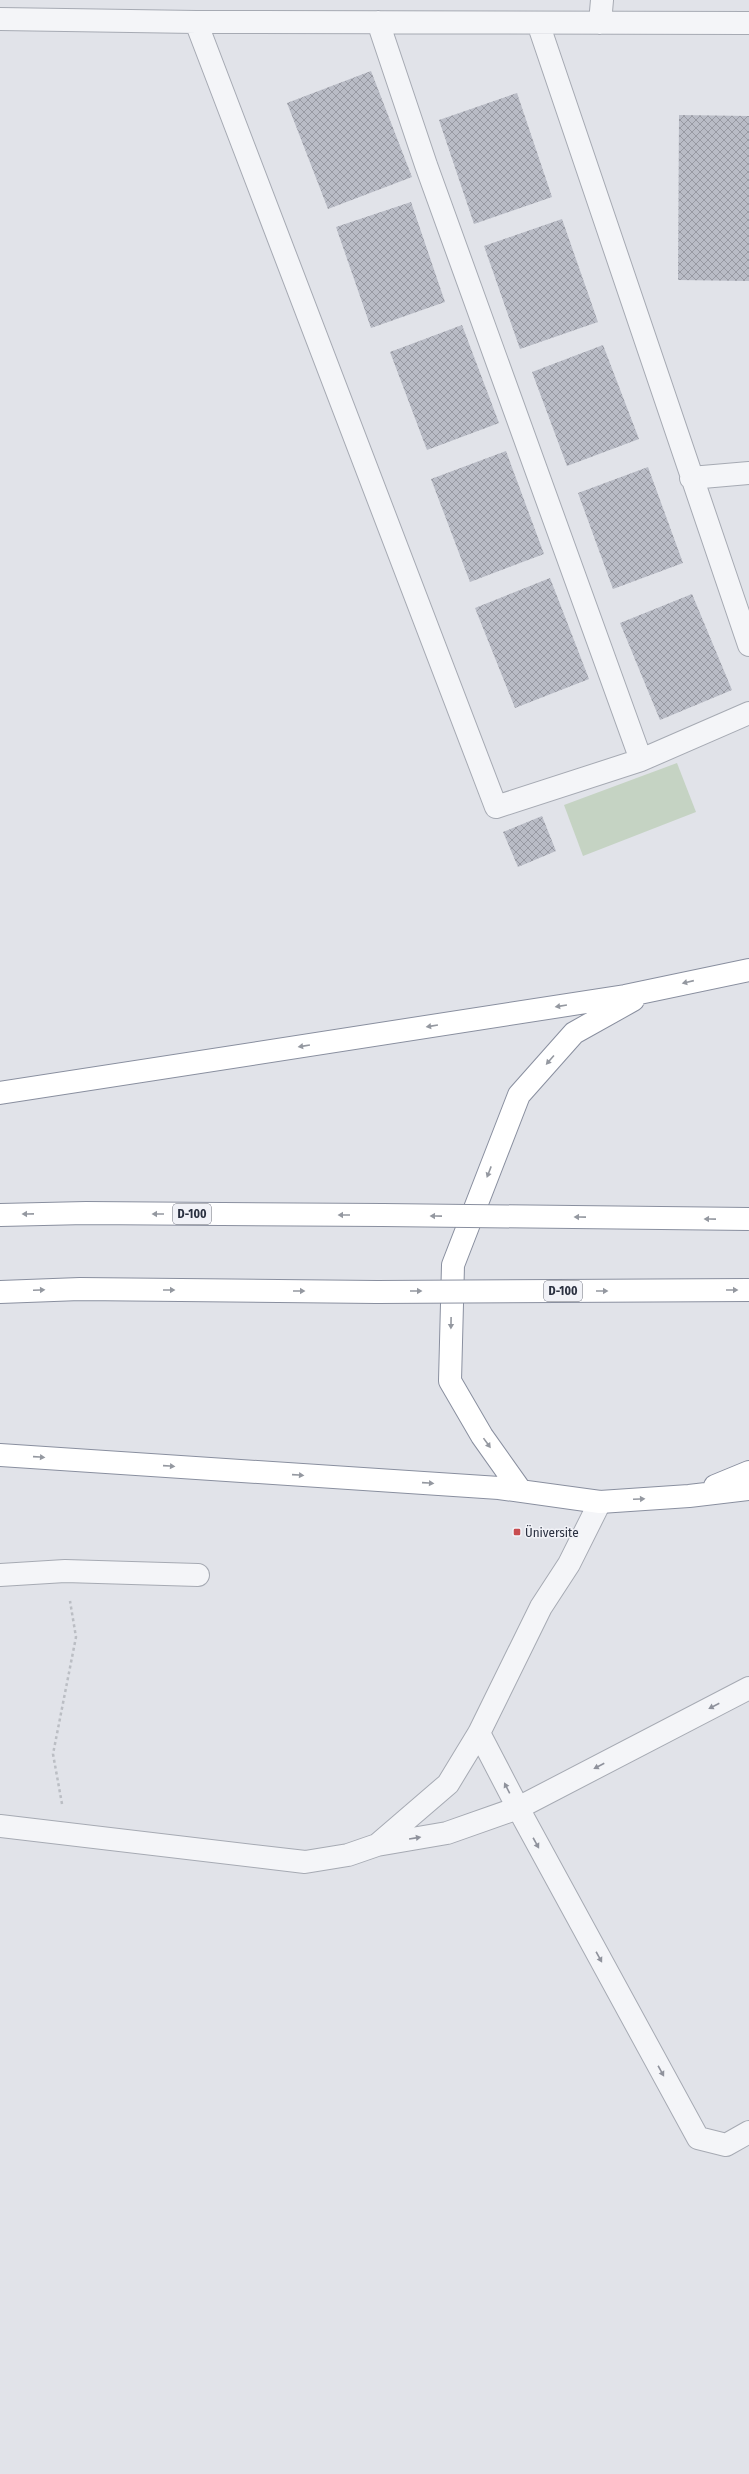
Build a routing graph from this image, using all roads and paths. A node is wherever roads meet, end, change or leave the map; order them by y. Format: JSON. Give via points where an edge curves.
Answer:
{"nodes":[{"id":1,"x":602,"y":0,"type":"edge"},
{"id":2,"x":0,"y":19,"type":"edge"},
{"id":3,"x":196,"y":22,"type":"junction"},
{"id":4,"x":378,"y":22,"type":"junction"},
{"id":5,"x":538,"y":23,"type":"junction"},
{"id":6,"x":600,"y":23,"type":"junction"},
{"id":7,"x":749,"y":23,"type":"edge"},
{"id":8,"x":749,"y":473,"type":"edge"},
{"id":9,"x":691,"y":478,"type":"junction"},
{"id":10,"x":749,"y":645,"type":"edge"},
{"id":11,"x":749,"y":713,"type":"edge"},
{"id":12,"x":641,"y":760,"type":"junction"},
{"id":13,"x":749,"y":959,"type":"edge"},
{"id":14,"x":749,"y":970,"type":"edge"},
{"id":15,"x":726,"y":973,"type":"junction"},
{"id":16,"x":650,"y":990,"type":"junction"},
{"id":17,"x":0,"y":1093,"type":"edge"},
{"id":18,"x":0,"y":1215,"type":"edge"},
{"id":19,"x":749,"y":1219,"type":"edge"},
{"id":20,"x":749,"y":1290,"type":"edge"},
{"id":21,"x":0,"y":1292,"type":"edge"},
{"id":22,"x":0,"y":1455,"type":"edge"},
{"id":23,"x":749,"y":1472,"type":"edge"},
{"id":24,"x":749,"y":1489,"type":"edge"},
{"id":25,"x":521,"y":1491,"type":"junction"},
{"id":26,"x":689,"y":1496,"type":"junction"},
{"id":27,"x":600,"y":1502,"type":"junction"},
{"id":28,"x":65,"y":1572,"type":"junction"},
{"id":29,"x":0,"y":1575,"type":"edge"},
{"id":30,"x":198,"y":1575,"type":"dead end"},
{"id":31,"x":749,"y":1688,"type":"edge"},
{"id":32,"x":479,"y":1733,"type":"junction"},
{"id":33,"x":518,"y":1808,"type":"junction"},
{"id":34,"x":0,"y":1826,"type":"edge"},
{"id":35,"x":76,"y":1835,"type":"junction"},
{"id":36,"x":377,"y":1845,"type":"junction"},
{"id":37,"x":749,"y":2132,"type":"edge"}],
"edges":[{"from":1,"to":6,"type":"street"},
{"from":2,"to":3,"type":"street"},
{"from":3,"to":4,"type":"street"},
{"from":3,"to":12,"type":"street","via":[[496,807]]},
{"from":4,"to":5,"type":"street"},
{"from":4,"to":12,"type":"street","via":[[426,165]]},
{"from":5,"to":6,"type":"street"},
{"from":5,"to":9,"type":"street"},
{"from":6,"to":7,"type":"street"},
{"from":8,"to":9,"type":"street"},
{"from":9,"to":10,"type":"street"},
{"from":11,"to":12,"type":"street"},
{"from":13,"to":15,"type":"highway"},
{"from":14,"to":15,"type":"highway"},
{"from":15,"to":16,"type":"highway","one_way":true},
{"from":16,"to":17,"type":"highway","one_way":true},
{"from":16,"to":25,"type":"highway","one_way":true,"via":[[574,1033],[519,1095],[453,1265],[450,1381],[482,1436]]},
{"from":19,"to":18,"type":"highway","number":"D-100","one_way":true,"bridge":true,"via":[[86,1213]]},
{"from":21,"to":20,"type":"highway","number":"D-100","one_way":true,"bridge":true,"via":[[80,1289],[377,1292]]},
{"from":22,"to":25,"type":"highway","one_way":true},
{"from":23,"to":26,"type":"highway"},
{"from":24,"to":26,"type":"highway"},
{"from":25,"to":27,"type":"highway"},
{"from":27,"to":26,"type":"highway","one_way":true},
{"from":27,"to":32,"type":"street","via":[[569,1564],[541,1607]]},
{"from":28,"to":29,"type":"street"},
{"from":28,"to":30,"type":"street"},
{"from":28,"to":35,"type":"path","via":[[76,1637],[53,1754],[59,1798]]},
{"from":31,"to":33,"type":"street","one_way":true},
{"from":33,"to":32,"type":"street","one_way":true},
{"from":32,"to":36,"type":"street","via":[[448,1784]]},
{"from":36,"to":33,"type":"street","one_way":true,"via":[[447,1833]]},
{"from":33,"to":37,"type":"street","one_way":true,"via":[[698,2138],[726,2145]]},
{"from":34,"to":35,"type":"street"},
{"from":35,"to":36,"type":"street","via":[[305,1862],[348,1855]]}]}
